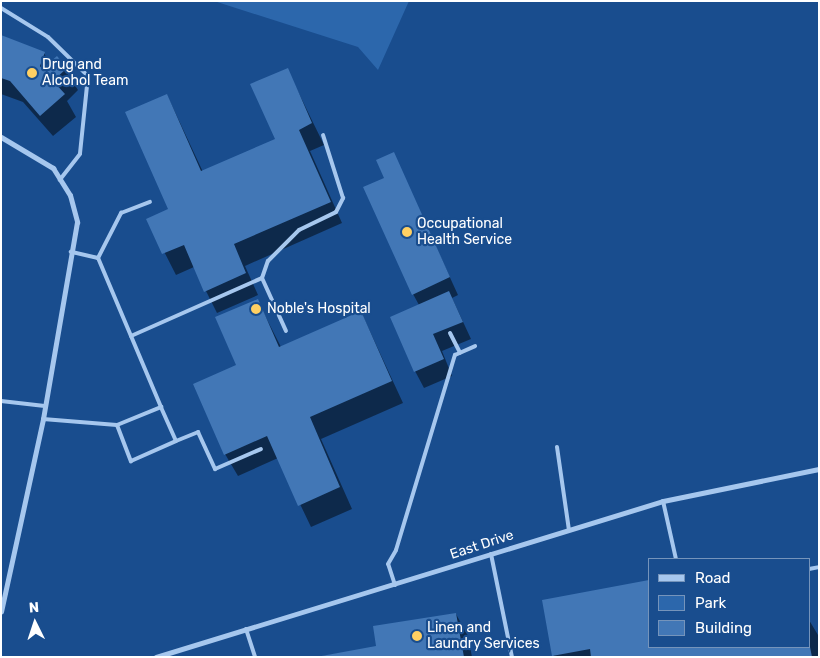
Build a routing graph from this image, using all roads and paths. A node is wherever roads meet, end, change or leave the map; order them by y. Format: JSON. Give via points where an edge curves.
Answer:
{"nodes":[{"id":1,"x":1,"y":8,"type":"edge"},
{"id":2,"x":323,"y":135,"type":"dead end"},
{"id":3,"x":1,"y":137,"type":"edge"},
{"id":4,"x":60,"y":180,"type":"junction"},
{"id":5,"x":150,"y":202,"type":"dead end"},
{"id":6,"x":71,"y":252,"type":"junction"},
{"id":7,"x":98,"y":258,"type":"junction"},
{"id":8,"x":262,"y":278,"type":"junction"},
{"id":9,"x":286,"y":331,"type":"dead end"},
{"id":10,"x":450,"y":332,"type":"dead end"},
{"id":11,"x":131,"y":336,"type":"junction"},
{"id":12,"x":475,"y":346,"type":"dead end"},
{"id":13,"x":460,"y":353,"type":"junction"},
{"id":14,"x":1,"y":401,"type":"edge"},
{"id":15,"x":45,"y":406,"type":"junction"},
{"id":16,"x":161,"y":407,"type":"junction"},
{"id":17,"x":43,"y":419,"type":"junction"},
{"id":18,"x":117,"y":425,"type":"junction"},
{"id":19,"x":176,"y":441,"type":"junction"},
{"id":20,"x":558,"y":447,"type":"dead end"},
{"id":21,"x":261,"y":449,"type":"dead end"},
{"id":22,"x":819,"y":469,"type":"edge"},
{"id":23,"x":663,"y":501,"type":"junction"},
{"id":24,"x":569,"y":530,"type":"junction"},
{"id":25,"x":491,"y":554,"type":"junction"},
{"id":26,"x":676,"y":558,"type":"edge"},
{"id":27,"x":395,"y":586,"type":"junction"},
{"id":28,"x":1,"y":610,"type":"edge"},
{"id":29,"x":246,"y":629,"type":"junction"},
{"id":30,"x":156,"y":657,"type":"edge"},
{"id":31,"x":255,"y":657,"type":"edge"},
{"id":32,"x":512,"y":657,"type":"edge"}],
"edges":[{"from":1,"to":4,"type":"lane","via":[[48,37],[88,76],[80,154]]},
{"from":2,"to":8,"type":"lane","via":[[343,198],[336,212],[299,230],[284,244],[268,261]]},
{"from":3,"to":4,"type":"street","via":[[53,168]]},
{"from":4,"to":6,"type":"street","via":[[70,195],[76,222]]},
{"from":5,"to":7,"type":"lane","via":[[121,214]]},
{"from":6,"to":7,"type":"lane"},
{"from":6,"to":15,"type":"street"},
{"from":7,"to":11,"type":"lane"},
{"from":8,"to":9,"type":"lane"},
{"from":8,"to":11,"type":"lane"},
{"from":10,"to":13,"type":"lane"},
{"from":11,"to":16,"type":"lane"},
{"from":12,"to":13,"type":"lane"},
{"from":13,"to":27,"type":"lane","via":[[455,355],[396,550],[388,564]]},
{"from":14,"to":15,"type":"lane"},
{"from":15,"to":17,"type":"street"},
{"from":16,"to":18,"type":"lane"},
{"from":16,"to":19,"type":"lane"},
{"from":17,"to":18,"type":"lane"},
{"from":17,"to":28,"type":"street"},
{"from":18,"to":19,"type":"lane","via":[[131,461]]},
{"from":19,"to":21,"type":"lane","via":[[198,432],[215,469]]},
{"from":20,"to":24,"type":"lane"},
{"from":22,"to":23,"type":"street","name":"East Drive"},
{"from":23,"to":24,"type":"street","name":"East Drive"},
{"from":23,"to":26,"type":"lane"},
{"from":24,"to":25,"type":"street","name":"East Drive"},
{"from":25,"to":27,"type":"street","name":"East Drive"},
{"from":25,"to":32,"type":"lane"},
{"from":27,"to":29,"type":"street","name":"East Drive"},
{"from":29,"to":30,"type":"street","name":"East Drive"},
{"from":29,"to":31,"type":"lane"}]}
